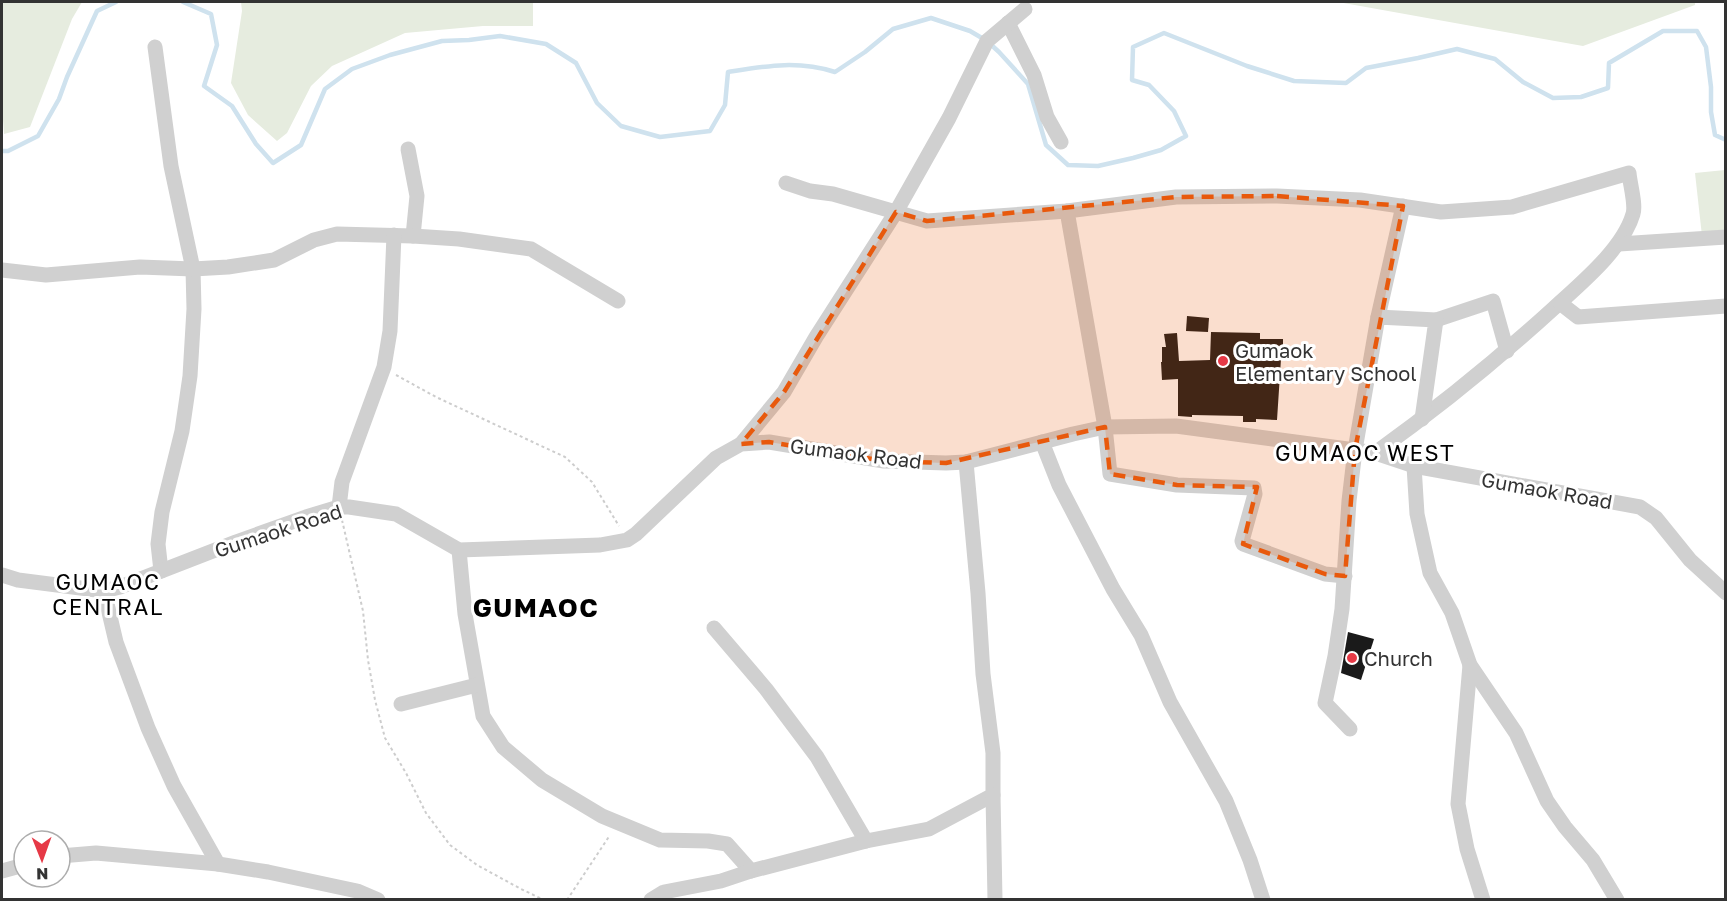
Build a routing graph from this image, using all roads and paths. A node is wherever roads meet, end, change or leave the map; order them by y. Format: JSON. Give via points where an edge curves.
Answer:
{"nodes":[{"id":1,"x":1025,"y":9,"type":"dead end"},
{"id":2,"x":1008,"y":23,"type":"junction"},
{"id":3,"x":155,"y":48,"type":"dead end"},
{"id":4,"x":1061,"y":142,"type":"dead end"},
{"id":5,"x":408,"y":149,"type":"dead end"},
{"id":6,"x":786,"y":183,"type":"dead end"},
{"id":7,"x":1403,"y":206,"type":"junction"},
{"id":8,"x":1066,"y":211,"type":"junction"},
{"id":9,"x":896,"y":212,"type":"junction"},
{"id":10,"x":394,"y":235,"type":"junction"},
{"id":11,"x":413,"y":236,"type":"junction"},
{"id":12,"x":1725,"y":237,"type":"edge"},
{"id":13,"x":1619,"y":244,"type":"junction"},
{"id":14,"x":193,"y":269,"type":"junction"},
{"id":15,"x":2,"y":270,"type":"edge"},
{"id":16,"x":618,"y":301,"type":"dead end"},
{"id":17,"x":1560,"y":303,"type":"junction"},
{"id":18,"x":1725,"y":306,"type":"edge"},
{"id":19,"x":1378,"y":317,"type":"junction"},
{"id":20,"x":1436,"y":320,"type":"junction"},
{"id":21,"x":1507,"y":351,"type":"junction"},
{"id":22,"x":384,"y":368,"type":"junction"},
{"id":23,"x":1422,"y":419,"type":"junction"},
{"id":24,"x":1105,"y":427,"type":"junction"},
{"id":25,"x":1042,"y":442,"type":"junction"},
{"id":26,"x":741,"y":444,"type":"junction"},
{"id":27,"x":1355,"y":450,"type":"junction"},
{"id":28,"x":1376,"y":453,"type":"junction"},
{"id":29,"x":966,"y":462,"type":"junction"},
{"id":30,"x":1414,"y":466,"type":"junction"},
{"id":31,"x":339,"y":507,"type":"junction"},
{"id":32,"x":627,"y":540,"type":"junction"},
{"id":33,"x":459,"y":550,"type":"junction"},
{"id":34,"x":161,"y":571,"type":"junction"},
{"id":35,"x":2,"y":575,"type":"edge"},
{"id":36,"x":1345,"y":576,"type":"junction"},
{"id":37,"x":104,"y":591,"type":"junction"},
{"id":38,"x":1725,"y":593,"type":"edge"},
{"id":39,"x":714,"y":628,"type":"dead end"},
{"id":40,"x":1470,"y":665,"type":"junction"},
{"id":41,"x":477,"y":685,"type":"junction"},
{"id":42,"x":401,"y":704,"type":"dead end"},
{"id":43,"x":1350,"y":729,"type":"dead end"},
{"id":44,"x":993,"y":795,"type":"junction"},
{"id":45,"x":618,"y":823,"type":"junction"},
{"id":46,"x":866,"y":841,"type":"junction"},
{"id":47,"x":72,"y":855,"type":"edge"},
{"id":48,"x":218,"y":864,"type":"junction"},
{"id":49,"x":751,"y":871,"type":"junction"},
{"id":50,"x":378,"y":900,"type":"edge"},
{"id":51,"x":544,"y":900,"type":"edge"},
{"id":52,"x":567,"y":900,"type":"edge"},
{"id":53,"x":651,"y":900,"type":"edge"},
{"id":54,"x":995,"y":900,"type":"edge"},
{"id":55,"x":1263,"y":900,"type":"edge"},
{"id":56,"x":1483,"y":900,"type":"edge"},
{"id":57,"x":1617,"y":900,"type":"edge"}],
"edges":[{"from":1,"to":2,"type":"street"},
{"from":2,"to":4,"type":"street"},
{"from":2,"to":9,"type":"street","via":[[987,41]]},
{"from":3,"to":14,"type":"street","via":[[171,166]]},
{"from":5,"to":11,"type":"street","via":[[417,196]]},
{"from":6,"to":9,"type":"street"},
{"from":7,"to":8,"type":"street","via":[[1289,197],[1176,197]]},
{"from":7,"to":13,"type":"street","via":[[1441,212],[1512,207],[1629,173],[1634,213]]},
{"from":7,"to":19,"type":"street"},
{"from":8,"to":9,"type":"street","via":[[927,221]]},
{"from":8,"to":24,"type":"street"},
{"from":9,"to":26,"type":"street","via":[[784,392]]},
{"from":10,"to":11,"type":"street"},
{"from":10,"to":14,"type":"street","via":[[337,234],[314,240],[274,260]]},
{"from":10,"to":22,"type":"street","via":[[390,331]]},
{"from":11,"to":16,"type":"street","via":[[531,249]]},
{"from":12,"to":13,"type":"street"},
{"from":13,"to":17,"type":"street"},
{"from":14,"to":15,"type":"street","via":[[140,267],[46,275]]},
{"from":14,"to":34,"type":"street","via":[[190,376],[182,431],[162,512]]},
{"from":17,"to":18,"type":"street","via":[[1578,317]]},
{"from":17,"to":21,"type":"street"},
{"from":19,"to":20,"type":"street"},
{"from":19,"to":27,"type":"street"},
{"from":20,"to":21,"type":"street","via":[[1493,301]]},
{"from":20,"to":23,"type":"street"},
{"from":21,"to":23,"type":"street"},
{"from":22,"to":31,"type":"street","via":[[342,482]]},
{"from":22,"to":32,"type":"path","via":[[436,397],[565,457],[592,482]]},
{"from":23,"to":28,"type":"street"},
{"from":24,"to":25,"type":"street","name":"Gumaok Road"},
{"from":24,"to":27,"type":"street","name":"Gumaok Road","via":[[1176,426]]},
{"from":24,"to":36,"type":"street","via":[[1110,474],[1177,485],[1254,488],[1243,544],[1325,574]]},
{"from":25,"to":29,"type":"street","name":"Gumaok Road"},
{"from":25,"to":55,"type":"street","via":[[1059,485],[1141,635],[1170,702],[1226,801]]},
{"from":26,"to":29,"type":"street","name":"Gumaok Road","via":[[769,442],[884,461]]},
{"from":26,"to":32,"type":"street","name":"Gumaok Road","via":[[716,458]]},
{"from":27,"to":28,"type":"street","name":"Gumaok Road"},
{"from":27,"to":36,"type":"street"},
{"from":28,"to":30,"type":"street","name":"Gumaok Road"},
{"from":29,"to":44,"type":"street","via":[[993,753]]},
{"from":30,"to":38,"type":"street","name":"Gumaok Road","via":[[1640,507],[1656,518],[1690,560]]},
{"from":30,"to":40,"type":"street","via":[[1417,514],[1430,573],[1452,613]]},
{"from":31,"to":33,"type":"street","name":"Gumaok Road","via":[[396,514]]},
{"from":31,"to":34,"type":"street","name":"Gumaok Road"},
{"from":31,"to":51,"type":"path","via":[[363,611],[375,700],[385,738],[426,813],[450,845],[477,865]]},
{"from":32,"to":33,"type":"street"},
{"from":33,"to":41,"type":"street"},
{"from":34,"to":37,"type":"street","name":"Gumaok Road"},
{"from":35,"to":37,"type":"street","name":"Gumaok Road"},
{"from":36,"to":43,"type":"street","via":[[1325,703]]},
{"from":37,"to":48,"type":"street","via":[[116,642],[148,728],[174,786]]},
{"from":39,"to":46,"type":"street","via":[[817,757]]},
{"from":40,"to":56,"type":"street","via":[[1458,804]]},
{"from":40,"to":57,"type":"street","via":[[1516,733],[1547,801],[1593,860]]},
{"from":41,"to":42,"type":"street"},
{"from":41,"to":45,"type":"street","via":[[483,716],[502,747],[542,780]]},
{"from":44,"to":46,"type":"street","via":[[928,830]]},
{"from":44,"to":54,"type":"street"},
{"from":45,"to":49,"type":"street","via":[[660,840],[727,844]]},
{"from":45,"to":52,"type":"path"},
{"from":46,"to":49,"type":"street"},
{"from":47,"to":48,"type":"street","via":[[96,853]]},
{"from":48,"to":50,"type":"street","via":[[357,891]]},
{"from":49,"to":53,"type":"street","via":[[721,881],[664,891]]}]}
